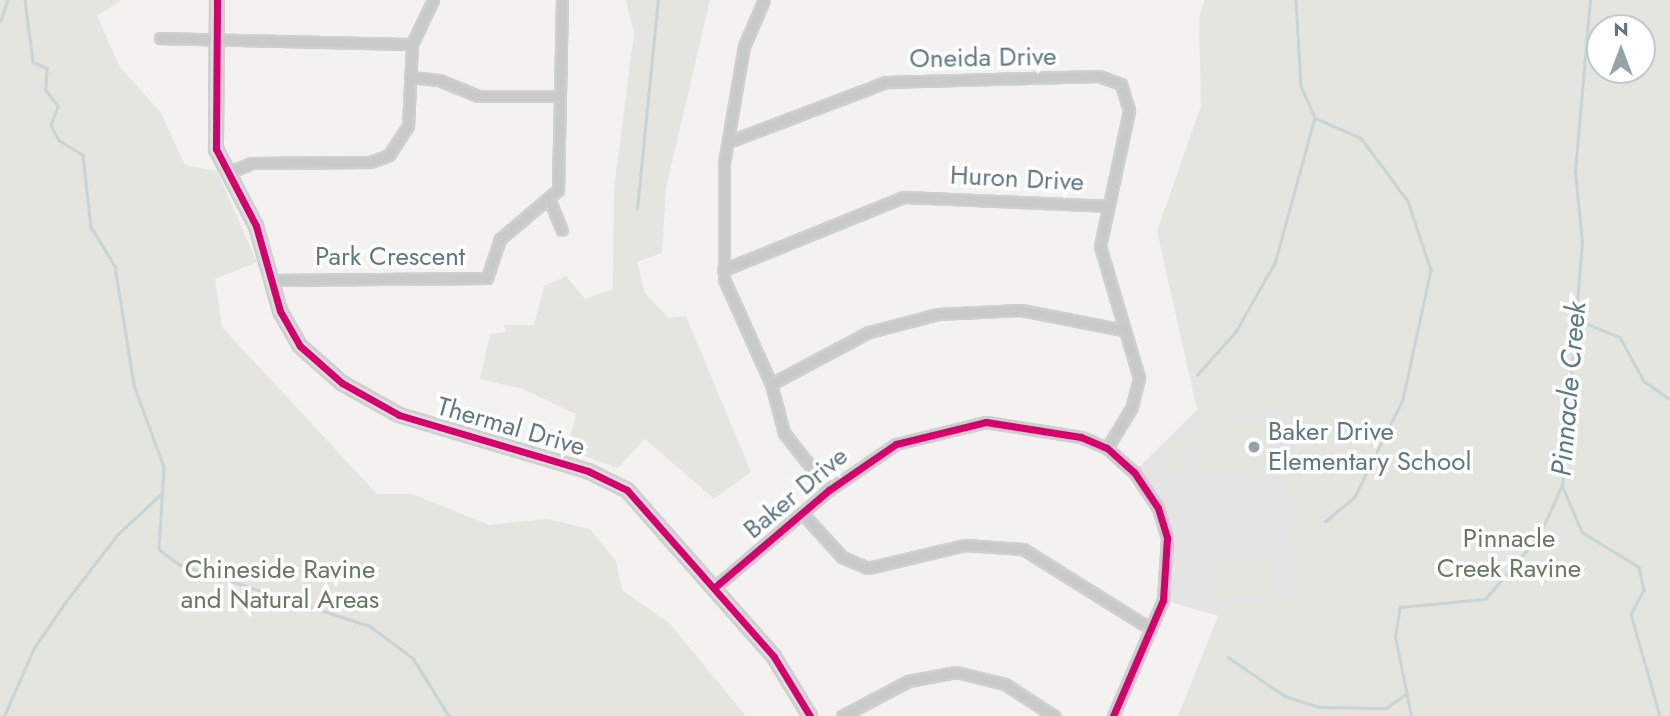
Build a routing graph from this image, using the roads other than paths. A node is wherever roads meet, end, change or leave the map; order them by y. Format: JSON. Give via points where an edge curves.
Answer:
{"nodes":[{"id":1,"x":217,"y":0,"type":"edge"},
{"id":2,"x":433,"y":0,"type":"edge"},
{"id":3,"x":562,"y":0,"type":"edge"},
{"id":4,"x":764,"y":0,"type":"edge"},
{"id":5,"x":160,"y":38,"type":"dead end"},
{"id":6,"x":216,"y":43,"type":"junction"},
{"id":7,"x":412,"y":44,"type":"junction"},
{"id":8,"x":410,"y":77,"type":"junction"},
{"id":9,"x":559,"y":96,"type":"junction"},
{"id":10,"x":728,"y":142,"type":"junction"},
{"id":11,"x":228,"y":173,"type":"junction"},
{"id":12,"x":550,"y":201,"type":"junction"},
{"id":13,"x":1107,"y":206,"type":"junction"},
{"id":14,"x":562,"y":230,"type":"dead end"},
{"id":15,"x":723,"y":270,"type":"junction"},
{"id":16,"x":272,"y":280,"type":"junction"},
{"id":17,"x":1123,"y":330,"type":"junction"},
{"id":18,"x":771,"y":384,"type":"junction"},
{"id":19,"x":1107,"y":448,"type":"junction"},
{"id":20,"x":829,"y":490,"type":"junction"},
{"id":21,"x":802,"y":513,"type":"junction"},
{"id":22,"x":715,"y":587,"type":"junction"},
{"id":23,"x":1151,"y":629,"type":"junction"},
{"id":24,"x":810,"y":716,"type":"edge"},
{"id":25,"x":842,"y":716,"type":"edge"},
{"id":26,"x":1054,"y":716,"type":"edge"},
{"id":27,"x":1113,"y":716,"type":"edge"}],
"edges":[{"from":1,"to":6,"type":"street","name":"Thermal Drive"},
{"from":2,"to":7,"type":"street"},
{"from":3,"to":9,"type":"street"},
{"from":4,"to":10,"type":"street","via":[[744,46]]},
{"from":5,"to":6,"type":"street"},
{"from":6,"to":7,"type":"street"},
{"from":6,"to":11,"type":"street","name":"Thermal Drive","via":[[215,138]]},
{"from":7,"to":8,"type":"street"},
{"from":8,"to":9,"type":"street","via":[[439,80],[473,95]]},
{"from":8,"to":11,"type":"street","via":[[409,120],[400,143],[384,158],[251,163]]},
{"from":9,"to":12,"type":"street","via":[[558,190]]},
{"from":10,"to":13,"type":"street","name":"Oneida Drive","via":[[886,82],[1108,78],[1124,88],[1130,105]]},
{"from":10,"to":15,"type":"street"},
{"from":11,"to":16,"type":"street","name":"Thermal Drive","via":[[256,226]]},
{"from":12,"to":14,"type":"street"},
{"from":12,"to":16,"type":"street","name":"Park Crescent","via":[[500,239],[487,278]]},
{"from":13,"to":15,"type":"street","name":"Huron Drive","via":[[904,197]]},
{"from":13,"to":17,"type":"street","name":"Huron Drive","via":[[1100,246]]},
{"from":15,"to":18,"type":"street","via":[[729,298]]},
{"from":16,"to":22,"type":"street","name":"Thermal Drive","via":[[292,336],[342,383],[411,420],[610,480],[643,503]]},
{"from":17,"to":18,"type":"street","via":[[1030,310],[938,314],[869,332]]},
{"from":17,"to":19,"type":"street","name":"Huron Drive","via":[[1139,378],[1132,407]]},
{"from":18,"to":20,"type":"street","via":[[785,433]]},
{"from":19,"to":20,"type":"street","name":"Baker Drive","via":[[1019,422],[969,424],[896,444]]},
{"from":19,"to":23,"type":"street","name":"Baker Drive","via":[[1144,484],[1164,527],[1168,577]]},
{"from":20,"to":21,"type":"street","name":"Baker Drive"},
{"from":21,"to":22,"type":"street","name":"Baker Drive"},
{"from":21,"to":23,"type":"street","via":[[842,557],[868,568],[965,545],[1023,550]]},
{"from":22,"to":24,"type":"street","name":"Thermal Drive","via":[[781,666]]},
{"from":23,"to":27,"type":"street","name":"Baker Drive"},
{"from":25,"to":26,"type":"street","via":[[908,681],[956,672],[1005,684]]}]}
